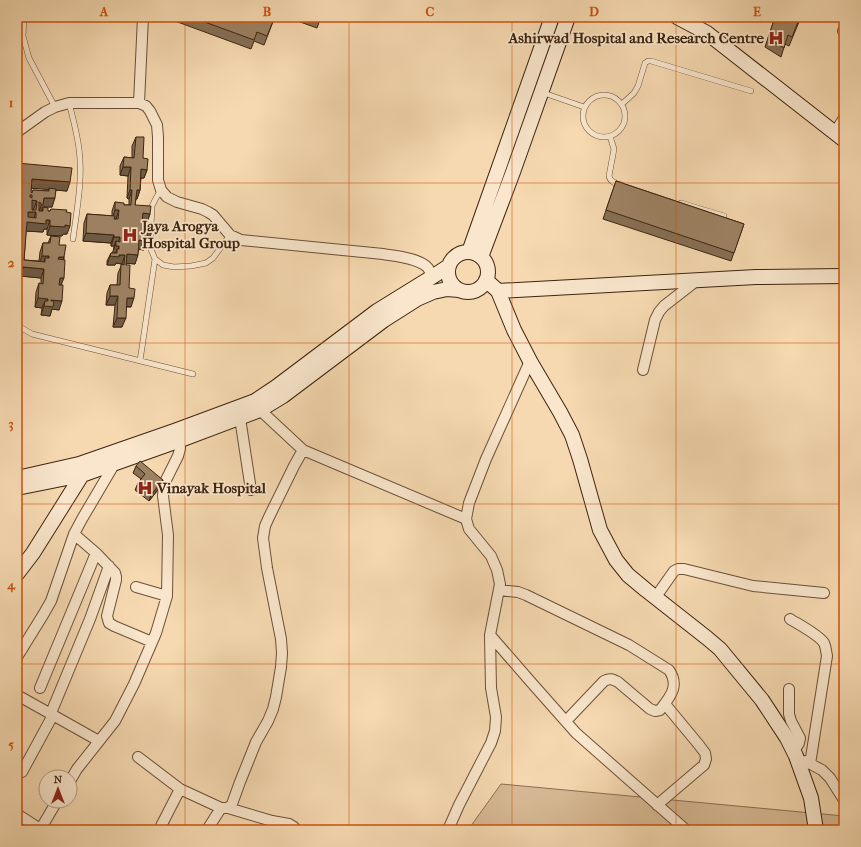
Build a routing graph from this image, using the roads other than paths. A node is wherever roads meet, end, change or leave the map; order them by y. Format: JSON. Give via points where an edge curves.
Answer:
{"nodes":[{"id":1,"x":24,"y":17,"type":"edge"},
{"id":2,"x":143,"y":17,"type":"edge"},
{"id":3,"x":552,"y":17,"type":"edge"},
{"id":4,"x":568,"y":17,"type":"edge"},
{"id":5,"x":676,"y":17,"type":"edge"},
{"id":6,"x":527,"y":87,"type":"junction"},
{"id":7,"x":751,"y":91,"type":"dead end"},
{"id":8,"x":541,"y":92,"type":"junction"},
{"id":9,"x":69,"y":103,"type":"junction"},
{"id":10,"x":138,"y":103,"type":"junction"},
{"id":11,"x":622,"y":104,"type":"junction"},
{"id":12,"x":55,"y":107,"type":"junction"},
{"id":13,"x":584,"y":107,"type":"junction"},
{"id":14,"x":844,"y":118,"type":"edge"},
{"id":15,"x":17,"y":132,"type":"edge"},
{"id":16,"x":610,"y":136,"type":"junction"},
{"id":17,"x":839,"y":136,"type":"edge"},
{"id":18,"x":630,"y":188,"type":"edge"},
{"id":19,"x":161,"y":190,"type":"junction"},
{"id":20,"x":673,"y":201,"type":"edge"},
{"id":21,"x":724,"y":216,"type":"edge"},
{"id":22,"x":230,"y":235,"type":"junction"},
{"id":23,"x":73,"y":239,"type":"dead end"},
{"id":24,"x":475,"y":254,"type":"junction"},
{"id":25,"x":155,"y":259,"type":"junction"},
{"id":26,"x":449,"y":266,"type":"junction"},
{"id":27,"x":844,"y":276,"type":"edge"},
{"id":28,"x":432,"y":277,"type":"junction"},
{"id":29,"x":486,"y":280,"type":"junction"},
{"id":30,"x":696,"y":281,"type":"junction"},
{"id":31,"x":459,"y":290,"type":"junction"},
{"id":32,"x":498,"y":291,"type":"junction"},
{"id":33,"x":17,"y":324,"type":"edge"},
{"id":34,"x":140,"y":361,"type":"junction"},
{"id":35,"x":530,"y":361,"type":"junction"},
{"id":36,"x":643,"y":370,"type":"dead end"},
{"id":37,"x":193,"y":374,"type":"dead end"},
{"id":38,"x":258,"y":406,"type":"junction"},
{"id":39,"x":240,"y":418,"type":"junction"},
{"id":40,"x":178,"y":441,"type":"junction"},
{"id":41,"x":303,"y":450,"type":"junction"},
{"id":42,"x":115,"y":463,"type":"junction"},
{"id":43,"x":80,"y":470,"type":"junction"},
{"id":44,"x":17,"y":478,"type":"edge"},
{"id":45,"x":17,"y":488,"type":"edge"},
{"id":46,"x":251,"y":490,"type":"dead end"},
{"id":47,"x":466,"y":519,"type":"junction"},
{"id":48,"x":74,"y":534,"type":"junction"},
{"id":49,"x":96,"y":553,"type":"junction"},
{"id":50,"x":109,"y":566,"type":"junction"},
{"id":51,"x":17,"y":574,"type":"edge"},
{"id":52,"x":136,"y":587,"type":"dead end"},
{"id":53,"x":499,"y":590,"type":"junction"},
{"id":54,"x":824,"y":593,"type":"dead end"},
{"id":55,"x":167,"y":596,"type":"junction"},
{"id":56,"x":655,"y":598,"type":"junction"},
{"id":57,"x":790,"y":619,"type":"dead end"},
{"id":58,"x":490,"y":635,"type":"junction"},
{"id":59,"x":152,"y":642,"type":"junction"},
{"id":60,"x":17,"y":657,"type":"edge"},
{"id":61,"x":40,"y":688,"type":"dead end"},
{"id":62,"x":789,"y":689,"type":"dead end"},
{"id":63,"x":17,"y":694,"type":"edge"},
{"id":64,"x":665,"y":704,"type":"junction"},
{"id":65,"x":52,"y":714,"type":"junction"},
{"id":66,"x":566,"y":721,"type":"junction"},
{"id":67,"x":99,"y":741,"type":"junction"},
{"id":68,"x":795,"y":754,"type":"junction"},
{"id":69,"x":138,"y":757,"type":"dead end"},
{"id":70,"x":810,"y":764,"type":"junction"},
{"id":71,"x":78,"y":769,"type":"edge"},
{"id":72,"x":22,"y":772,"type":"dead end"},
{"id":73,"x":180,"y":789,"type":"junction"},
{"id":74,"x":844,"y":800,"type":"edge"},
{"id":75,"x":657,"y":805,"type":"junction"},
{"id":76,"x":224,"y":808,"type":"junction"},
{"id":77,"x":52,"y":809,"type":"edge"},
{"id":78,"x":17,"y":814,"type":"edge"},
{"id":79,"x":40,"y":829,"type":"edge"},
{"id":80,"x":158,"y":830,"type":"edge"},
{"id":81,"x":207,"y":830,"type":"edge"},
{"id":82,"x":294,"y":830,"type":"edge"},
{"id":83,"x":448,"y":830,"type":"edge"},
{"id":84,"x":686,"y":830,"type":"edge"},
{"id":85,"x":816,"y":830,"type":"edge"}],
"edges":[{"from":1,"to":12,"type":"lane","via":[[23,36],[29,58]]},
{"from":2,"to":10,"type":"street"},
{"from":3,"to":6,"type":"main road"},
{"from":4,"to":8,"type":"main road"},
{"from":5,"to":17,"type":"main road","via":[[707,33]]},
{"from":6,"to":8,"type":"lane"},
{"from":6,"to":24,"type":"main road"},
{"from":7,"to":11,"type":"lane","via":[[648,61],[634,93]]},
{"from":8,"to":13,"type":"lane"},
{"from":8,"to":24,"type":"main road","via":[[513,172]]},
{"from":9,"to":10,"type":"street"},
{"from":9,"to":12,"type":"street"},
{"from":9,"to":23,"type":"lane","via":[[80,162]]},
{"from":10,"to":19,"type":"street","via":[[146,106],[157,125],[158,180]]},
{"from":11,"to":13,"type":"lane","via":[[605,94],[593,97]]},
{"from":11,"to":16,"type":"lane","via":[[626,118],[624,125]]},
{"from":12,"to":15,"type":"street"},
{"from":13,"to":16,"type":"lane","via":[[582,114],[586,128],[598,136]]},
{"from":14,"to":17,"type":"street"},
{"from":16,"to":18,"type":"lane","via":[[614,149],[609,179],[615,184]]},
{"from":19,"to":22,"type":"street","via":[[177,202],[213,215]]},
{"from":19,"to":25,"type":"lane","via":[[152,206],[150,247]]},
{"from":20,"to":21,"type":"lane"},
{"from":22,"to":25,"type":"lane","via":[[213,258],[206,262],[174,267],[163,265]]},
{"from":22,"to":28,"type":"street","via":[[241,240],[404,257],[420,262],[428,268]]},
{"from":24,"to":26,"type":"main road","via":[[462,252],[456,255]]},
{"from":24,"to":29,"type":"main road","via":[[485,262],[488,274]]},
{"from":25,"to":34,"type":"lane"},
{"from":26,"to":28,"type":"main road"},
{"from":26,"to":31,"type":"main road","via":[[449,278]]},
{"from":27,"to":30,"type":"main road"},
{"from":28,"to":38,"type":"main road","via":[[377,312],[276,387]]},
{"from":29,"to":31,"type":"main road","via":[[474,291]]},
{"from":29,"to":32,"type":"main road"},
{"from":30,"to":32,"type":"main road"},
{"from":30,"to":36,"type":"street","via":[[659,312]]},
{"from":31,"to":38,"type":"main road","via":[[447,289],[417,299],[384,320],[282,396]]},
{"from":32,"to":35,"type":"main road"},
{"from":33,"to":34,"type":"lane","via":[[32,334]]},
{"from":34,"to":37,"type":"lane"},
{"from":35,"to":47,"type":"street","via":[[469,503]]},
{"from":35,"to":56,"type":"main road","via":[[572,435],[600,530],[616,560],[628,575]]},
{"from":38,"to":39,"type":"main road"},
{"from":38,"to":41,"type":"street"},
{"from":38,"to":43,"type":"main road","via":[[174,431]]},
{"from":39,"to":40,"type":"main road"},
{"from":39,"to":46,"type":"street"},
{"from":40,"to":42,"type":"main road"},
{"from":40,"to":55,"type":"street","via":[[180,449],[164,484],[163,496],[168,535]]},
{"from":41,"to":47,"type":"street"},
{"from":41,"to":76,"type":"street","via":[[269,517],[263,538],[281,640],[281,667],[276,697],[232,804]]},
{"from":42,"to":43,"type":"main road"},
{"from":42,"to":48,"type":"street"},
{"from":43,"to":44,"type":"main road"},
{"from":43,"to":45,"type":"main road"},
{"from":43,"to":51,"type":"main road","via":[[33,553]]},
{"from":47,"to":53,"type":"street","via":[[469,529],[491,556],[497,570]]},
{"from":48,"to":49,"type":"street"},
{"from":48,"to":60,"type":"street","via":[[51,601]]},
{"from":49,"to":50,"type":"street"},
{"from":49,"to":61,"type":"street"},
{"from":50,"to":59,"type":"street","via":[[116,577],[107,616],[109,623]]},
{"from":50,"to":65,"type":"street"},
{"from":52,"to":55,"type":"street"},
{"from":53,"to":58,"type":"street"},
{"from":53,"to":64,"type":"street","via":[[526,595],[629,645],[669,670],[674,686]]},
{"from":54,"to":56,"type":"street","via":[[752,586],[678,569]]},
{"from":55,"to":59,"type":"street"},
{"from":56,"to":68,"type":"main road","via":[[720,649],[762,700]]},
{"from":57,"to":70,"type":"street","via":[[816,636],[826,649]]},
{"from":58,"to":66,"type":"street"},
{"from":58,"to":83,"type":"street","via":[[495,731]]},
{"from":59,"to":67,"type":"street","via":[[115,720]]},
{"from":62,"to":68,"type":"street","via":[[789,714],[800,738]]},
{"from":63,"to":65,"type":"street"},
{"from":64,"to":66,"type":"street","via":[[660,710],[650,709],[618,682],[608,679]]},
{"from":64,"to":75,"type":"street","via":[[700,745],[706,759],[704,765]]},
{"from":65,"to":67,"type":"street"},
{"from":65,"to":72,"type":"street"},
{"from":66,"to":75,"type":"street","via":[[576,733]]},
{"from":67,"to":71,"type":"street"},
{"from":68,"to":70,"type":"street"},
{"from":68,"to":85,"type":"main road","via":[[811,798]]},
{"from":69,"to":73,"type":"street"},
{"from":70,"to":74,"type":"street","via":[[830,778]]},
{"from":73,"to":76,"type":"street"},
{"from":73,"to":80,"type":"street"},
{"from":75,"to":84,"type":"street"},
{"from":76,"to":81,"type":"street"},
{"from":76,"to":82,"type":"street","via":[[289,824]]},
{"from":77,"to":79,"type":"street"},
{"from":78,"to":79,"type":"street"}]}
